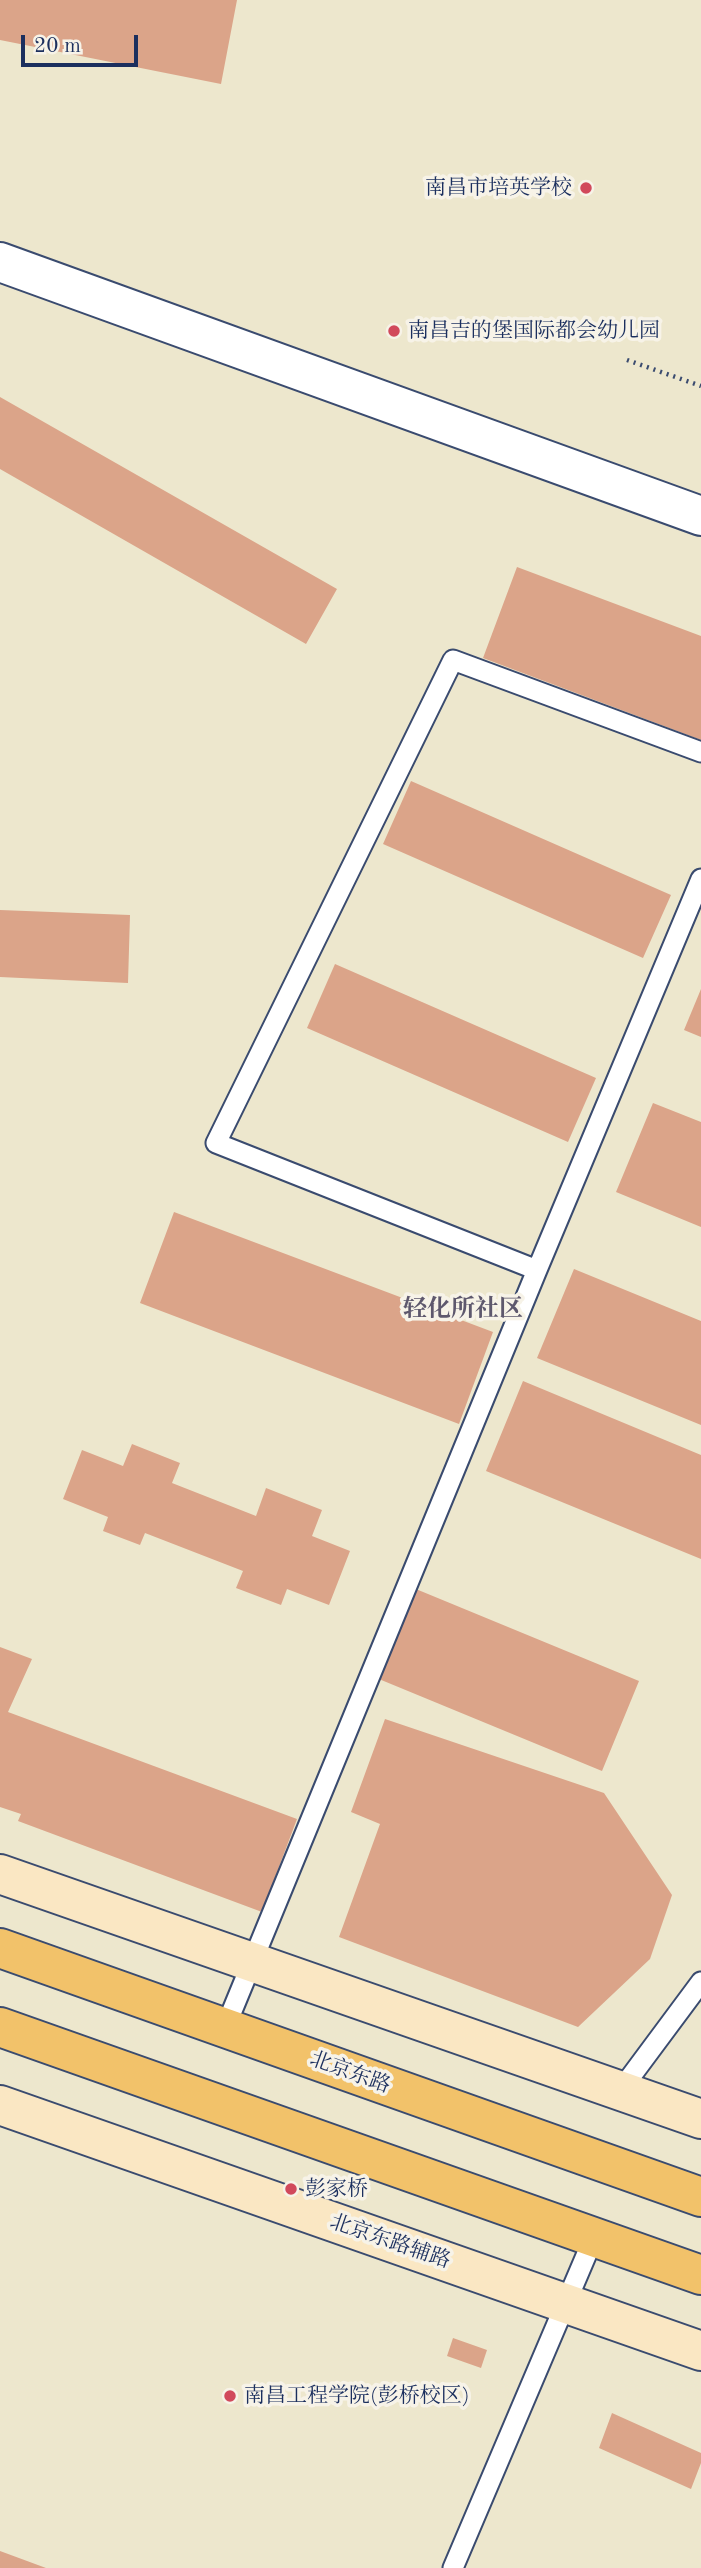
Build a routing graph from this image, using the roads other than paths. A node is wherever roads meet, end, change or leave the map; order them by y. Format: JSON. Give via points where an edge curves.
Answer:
{"nodes":[{"id":1,"x":0,"y":262,"type":"edge"},
{"id":2,"x":701,"y":516,"type":"edge"},
{"id":3,"x":701,"y":752,"type":"edge"},
{"id":4,"x":701,"y":879,"type":"edge"},
{"id":5,"x":537,"y":1270,"type":"junction"},
{"id":6,"x":0,"y":1874,"type":"edge"},
{"id":7,"x":0,"y":1948,"type":"edge"},
{"id":8,"x":252,"y":1963,"type":"junction"},
{"id":9,"x":701,"y":1982,"type":"edge"},
{"id":10,"x":0,"y":2027,"type":"edge"},
{"id":11,"x":225,"y":2028,"type":"junction"},
{"id":12,"x":620,"y":2091,"type":"junction"},
{"id":13,"x":0,"y":2105,"type":"edge"},
{"id":14,"x":701,"y":2119,"type":"edge"},
{"id":15,"x":701,"y":2197,"type":"edge"},
{"id":16,"x":594,"y":2237,"type":"junction"},
{"id":17,"x":701,"y":2275,"type":"edge"},
{"id":18,"x":566,"y":2303,"type":"junction"},
{"id":19,"x":701,"y":2351,"type":"edge"},
{"id":20,"x":453,"y":2568,"type":"edge"}],
"edges":[{"from":1,"to":2,"type":"street"},
{"from":3,"to":5,"type":"lane","via":[[453,660],[216,1143]]},
{"from":4,"to":5,"type":"lane"},
{"from":5,"to":8,"type":"lane"},
{"from":6,"to":8,"type":"main road"},
{"from":7,"to":11,"type":"main road","name":"北京东路"},
{"from":8,"to":11,"type":"lane"},
{"from":8,"to":12,"type":"main road"},
{"from":9,"to":12,"type":"lane"},
{"from":10,"to":16,"type":"main road"},
{"from":11,"to":15,"type":"main road","name":"北京东路"},
{"from":12,"to":14,"type":"main road"},
{"from":13,"to":18,"type":"main road","name":"北京东路辅路"},
{"from":16,"to":17,"type":"main road"},
{"from":16,"to":18,"type":"lane"},
{"from":18,"to":19,"type":"main road","name":"北京东路辅路"},
{"from":18,"to":20,"type":"lane"}]}
